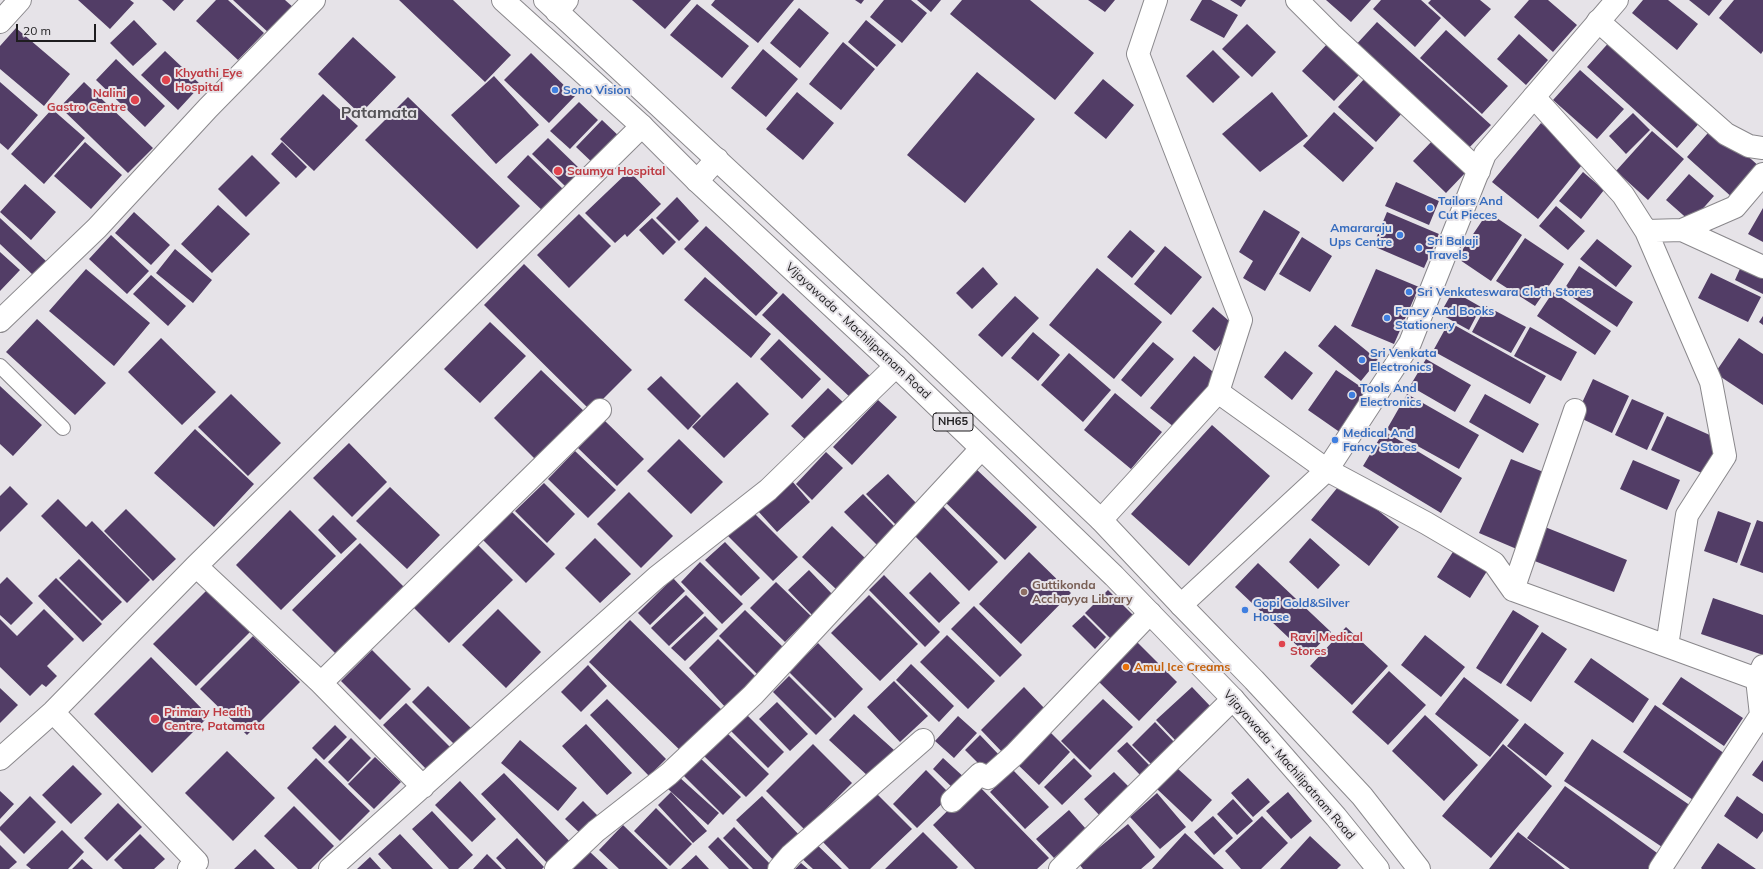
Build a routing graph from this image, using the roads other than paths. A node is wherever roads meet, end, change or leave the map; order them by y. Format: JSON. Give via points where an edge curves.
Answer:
{"nodes":[{"id":1,"x":20,"y":0,"type":"edge"},
{"id":2,"x":314,"y":0,"type":"edge"},
{"id":3,"x":503,"y":0,"type":"edge"},
{"id":4,"x":1156,"y":0,"type":"edge"},
{"id":5,"x":1297,"y":0,"type":"edge"},
{"id":6,"x":1617,"y":0,"type":"edge"},
{"id":7,"x":556,"y":4,"type":"edge"},
{"id":8,"x":0,"y":22,"type":"edge"},
{"id":9,"x":1598,"y":22,"type":"junction"},
{"id":10,"x":1534,"y":97,"type":"junction"},
{"id":11,"x":642,"y":126,"type":"junction"},
{"id":12,"x":1763,"y":148,"type":"edge"},
{"id":13,"x":717,"y":159,"type":"junction"},
{"id":14,"x":1479,"y":171,"type":"junction"},
{"id":15,"x":1763,"y":174,"type":"edge"},
{"id":16,"x":697,"y":181,"type":"junction"},
{"id":17,"x":1682,"y":230,"type":"junction"},
{"id":18,"x":1646,"y":231,"type":"junction"},
{"id":19,"x":1763,"y":267,"type":"edge"},
{"id":20,"x":0,"y":321,"type":"edge"},
{"id":21,"x":0,"y":366,"type":"edge"},
{"id":22,"x":896,"y":366,"type":"junction"},
{"id":23,"x":1218,"y":392,"type":"junction"},
{"id":24,"x":600,"y":410,"type":"dead end"},
{"id":25,"x":1575,"y":410,"type":"dead end"},
{"id":26,"x":63,"y":428,"type":"dead end"},
{"id":27,"x":981,"y":449,"type":"junction"},
{"id":28,"x":1327,"y":470,"type":"junction"},
{"id":29,"x":1101,"y":520,"type":"junction"},
{"id":30,"x":196,"y":566,"type":"junction"},
{"id":31,"x":1513,"y":590,"type":"junction"},
{"id":32,"x":1181,"y":605,"type":"junction"},
{"id":33,"x":1150,"y":613,"type":"junction"},
{"id":34,"x":1667,"y":646,"type":"junction"},
{"id":35,"x":1760,"y":672,"type":"edge"},
{"id":36,"x":320,"y":683,"type":"junction"},
{"id":37,"x":1233,"y":699,"type":"junction"},
{"id":38,"x":53,"y":712,"type":"junction"},
{"id":39,"x":923,"y":740,"type":"dead end"},
{"id":40,"x":0,"y":759,"type":"edge"},
{"id":41,"x":423,"y":787,"type":"junction"},
{"id":42,"x":952,"y":801,"type":"dead end"},
{"id":43,"x":189,"y":869,"type":"edge"},
{"id":44,"x":330,"y":869,"type":"edge"},
{"id":45,"x":556,"y":869,"type":"edge"},
{"id":46,"x":779,"y":869,"type":"edge"},
{"id":47,"x":1060,"y":869,"type":"edge"},
{"id":48,"x":1378,"y":869,"type":"edge"},
{"id":49,"x":1419,"y":869,"type":"edge"},
{"id":50,"x":1660,"y":869,"type":"edge"}],
"edges":[{"from":1,"to":8,"type":"main road"},
{"from":2,"to":20,"type":"main road","via":[[208,108],[97,228]]},
{"from":3,"to":11,"type":"main road","name":"Vijayawada - Machilipatnam Road","number":"NH65"},
{"from":4,"to":23,"type":"main road","via":[[1138,54],[1241,320]]},
{"from":5,"to":14,"type":"main road"},
{"from":6,"to":9,"type":"main road"},
{"from":7,"to":13,"type":"main road","number":"NH65"},
{"from":9,"to":10,"type":"main road"},
{"from":9,"to":12,"type":"main road","via":[[1726,134],[1749,146]]},
{"from":10,"to":14,"type":"main road","via":[[1485,154]]},
{"from":10,"to":18,"type":"main road","via":[[1623,195]]},
{"from":11,"to":16,"type":"main road","name":"Vijayawada - Machilipatnam Road","number":"NH65"},
{"from":11,"to":30,"type":"main road"},
{"from":13,"to":16,"type":"main road"},
{"from":13,"to":29,"type":"main road","number":"NH65"},
{"from":14,"to":28,"type":"main road","via":[[1410,343]]},
{"from":15,"to":17,"type":"main road","via":[[1735,207]]},
{"from":16,"to":22,"type":"main road","name":"Vijayawada - Machilipatnam Road","number":"NH65"},
{"from":17,"to":18,"type":"main road"},
{"from":17,"to":19,"type":"main road"},
{"from":18,"to":34,"type":"main road","via":[[1711,382],[1725,456],[1686,515]]},
{"from":21,"to":26,"type":"lane"},
{"from":22,"to":27,"type":"main road","name":"Vijayawada - Machilipatnam Road","number":"NH65"},
{"from":22,"to":41,"type":"main road","via":[[768,490],[657,578]]},
{"from":23,"to":28,"type":"main road"},
{"from":23,"to":29,"type":"main road"},
{"from":24,"to":36,"type":"main road"},
{"from":25,"to":31,"type":"main road"},
{"from":27,"to":33,"type":"main road","name":"Vijayawada - Machilipatnam Road","number":"NH65"},
{"from":27,"to":45,"type":"main road","via":[[754,695],[669,774],[596,831]]},
{"from":28,"to":31,"type":"main road","via":[[1494,563]]},
{"from":28,"to":32,"type":"main road"},
{"from":29,"to":32,"type":"main road","number":"NH65"},
{"from":30,"to":36,"type":"main road"},
{"from":30,"to":38,"type":"main road"},
{"from":31,"to":34,"type":"main road"},
{"from":32,"to":49,"type":"main road","number":"NH65","via":[[1362,796]]},
{"from":33,"to":37,"type":"main road","name":"Vijayawada - Machilipatnam Road","number":"NH65"},
{"from":33,"to":42,"type":"main road","via":[[1014,755],[988,778],[980,774]]},
{"from":34,"to":35,"type":"main road"},
{"from":35,"to":50,"type":"main road","via":[[1761,715]]},
{"from":36,"to":41,"type":"main road"},
{"from":37,"to":47,"type":"main road"},
{"from":37,"to":48,"type":"main road","name":"Vijayawada - Machilipatnam Road","number":"NH65"},
{"from":38,"to":40,"type":"main road"},
{"from":38,"to":43,"type":"main road","via":[[197,862]]},
{"from":39,"to":46,"type":"main road","via":[[791,855]]},
{"from":41,"to":44,"type":"main road"}]}
